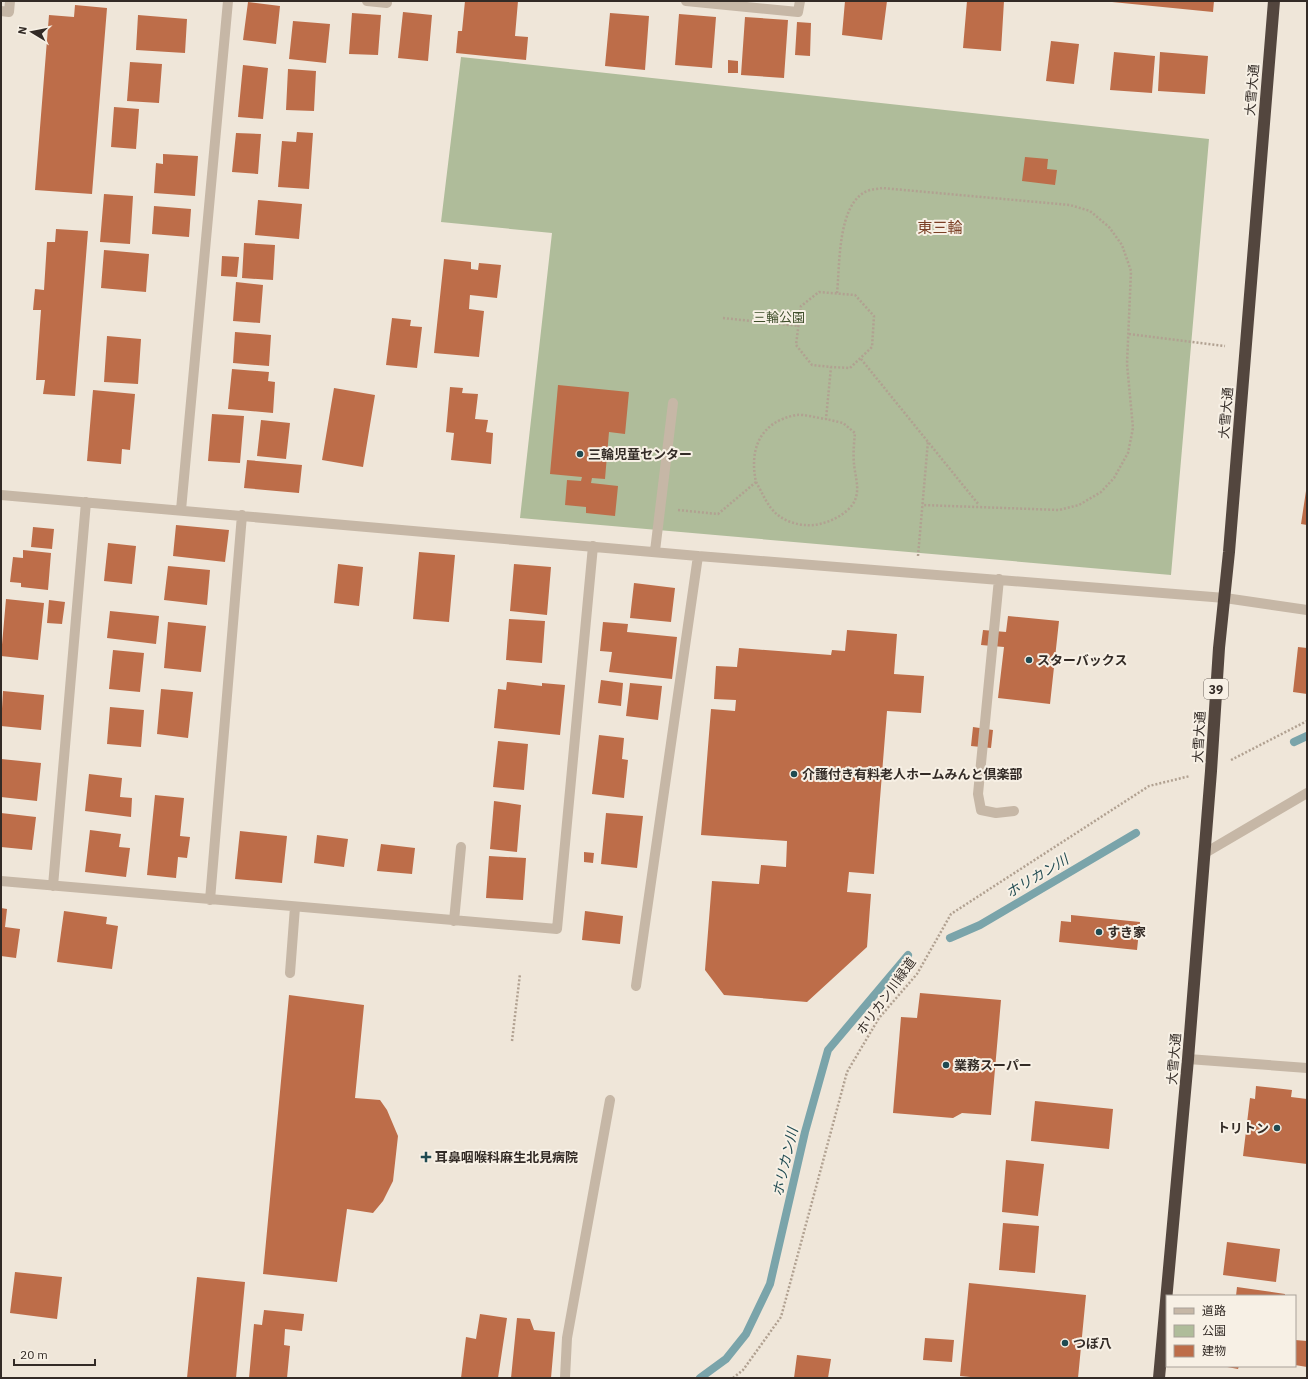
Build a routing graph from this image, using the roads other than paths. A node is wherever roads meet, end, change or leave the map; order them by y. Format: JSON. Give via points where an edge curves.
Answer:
{"nodes":[{"id":1,"x":10,"y":1,"type":"edge"},
{"id":2,"x":228,"y":1,"type":"edge"},
{"id":3,"x":367,"y":1,"type":"edge"},
{"id":4,"x":686,"y":1,"type":"edge"},
{"id":5,"x":800,"y":1,"type":"edge"},
{"id":6,"x":1274,"y":1,"type":"edge"},
{"id":7,"x":387,"y":3,"type":"dead end"},
{"id":8,"x":1,"y":11,"type":"edge"},
{"id":9,"x":673,"y":403,"type":"dead end"},
{"id":10,"x":1,"y":495,"type":"edge"},
{"id":11,"x":86,"y":502,"type":"junction"},
{"id":12,"x":181,"y":510,"type":"junction"},
{"id":13,"x":242,"y":516,"type":"junction"},
{"id":14,"x":593,"y":546,"type":"junction"},
{"id":15,"x":655,"y":552,"type":"junction"},
{"id":16,"x":698,"y":556,"type":"junction"},
{"id":17,"x":999,"y":579,"type":"junction"},
{"id":18,"x":1225,"y":598,"type":"junction"},
{"id":19,"x":1307,"y":610,"type":"edge"},
{"id":20,"x":1307,"y":793,"type":"edge"},
{"id":21,"x":1014,"y":812,"type":"dead end"},
{"id":22,"x":461,"y":847,"type":"dead end"},
{"id":23,"x":1205,"y":853,"type":"junction"},
{"id":24,"x":1,"y":881,"type":"edge"},
{"id":25,"x":54,"y":886,"type":"junction"},
{"id":26,"x":210,"y":900,"type":"junction"},
{"id":27,"x":295,"y":907,"type":"junction"},
{"id":28,"x":454,"y":921,"type":"junction"},
{"id":29,"x":290,"y":973,"type":"dead end"},
{"id":30,"x":636,"y":986,"type":"dead end"},
{"id":31,"x":1188,"y":1059,"type":"junction"},
{"id":32,"x":1307,"y":1068,"type":"edge"},
{"id":33,"x":610,"y":1100,"type":"dead end"},
{"id":34,"x":1167,"y":1295,"type":"edge"},
{"id":35,"x":1166,"y":1301,"type":"edge"},
{"id":36,"x":565,"y":1378,"type":"edge"},
{"id":37,"x":1159,"y":1378,"type":"edge"}],
"edges":[{"from":1,"to":8,"type":"street","via":[[9,12]]},
{"from":2,"to":12,"type":"street"},
{"from":3,"to":7,"type":"street"},
{"from":4,"to":5,"type":"street","via":[[798,12]]},
{"from":6,"to":18,"type":"highway","name":"大雪大通","number":"39"},
{"from":9,"to":15,"type":"street"},
{"from":10,"to":11,"type":"street"},
{"from":11,"to":12,"type":"street"},
{"from":11,"to":25,"type":"street"},
{"from":12,"to":13,"type":"street"},
{"from":13,"to":14,"type":"street"},
{"from":13,"to":26,"type":"street"},
{"from":14,"to":15,"type":"street"},
{"from":14,"to":28,"type":"street","via":[[557,929]]},
{"from":15,"to":16,"type":"street"},
{"from":16,"to":17,"type":"street"},
{"from":16,"to":30,"type":"street"},
{"from":17,"to":18,"type":"street"},
{"from":17,"to":21,"type":"street","via":[[978,794],[981,810],[996,813]]},
{"from":18,"to":19,"type":"street"},
{"from":18,"to":23,"type":"highway","name":"大雪大通","number":"39","via":[[1219,648]]},
{"from":20,"to":23,"type":"street"},
{"from":22,"to":28,"type":"street"},
{"from":23,"to":31,"type":"highway","name":"大雪大通","number":"39"},
{"from":24,"to":25,"type":"street"},
{"from":25,"to":26,"type":"street"},
{"from":26,"to":27,"type":"street"},
{"from":27,"to":28,"type":"street"},
{"from":27,"to":29,"type":"street"},
{"from":31,"to":32,"type":"street"},
{"from":31,"to":34,"type":"highway","name":"大雪大通","number":"39"},
{"from":33,"to":36,"type":"street","via":[[567,1338]]},
{"from":35,"to":37,"type":"highway","name":"大雪大通","number":"39"}]}
